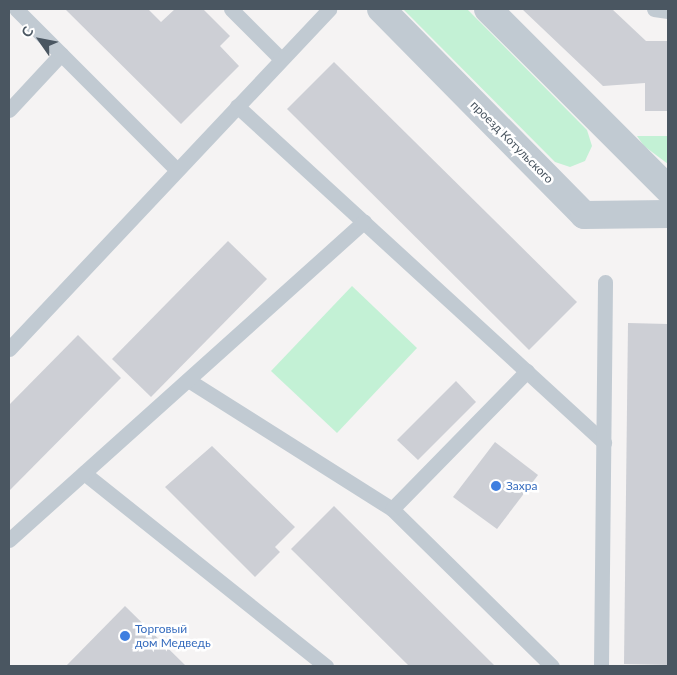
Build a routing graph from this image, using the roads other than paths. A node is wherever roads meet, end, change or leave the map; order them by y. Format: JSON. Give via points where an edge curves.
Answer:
{"nodes":[{"id":1,"x":16,"y":9,"type":"edge"},
{"id":2,"x":231,"y":9,"type":"edge"},
{"id":3,"x":329,"y":9,"type":"edge"},
{"id":4,"x":381,"y":9,"type":"edge"},
{"id":5,"x":488,"y":9,"type":"edge"},
{"id":6,"x":654,"y":9,"type":"edge"},
{"id":7,"x":668,"y":11,"type":"edge"},
{"id":8,"x":61,"y":54,"type":"junction"},
{"id":9,"x":281,"y":59,"type":"junction"},
{"id":10,"x":237,"y":106,"type":"junction"},
{"id":11,"x":9,"y":110,"type":"edge"},
{"id":12,"x":177,"y":170,"type":"junction"},
{"id":13,"x":668,"y":189,"type":"edge"},
{"id":14,"x":668,"y":214,"type":"edge"},
{"id":15,"x":364,"y":222,"type":"junction"},
{"id":16,"x":606,"y":282,"type":"dead end"},
{"id":17,"x":9,"y":349,"type":"edge"},
{"id":18,"x":527,"y":371,"type":"junction"},
{"id":19,"x":188,"y":380,"type":"junction"},
{"id":20,"x":604,"y":442,"type":"junction"},
{"id":21,"x":84,"y":473,"type":"junction"},
{"id":22,"x":392,"y":509,"type":"junction"},
{"id":23,"x":9,"y":540,"type":"edge"},
{"id":24,"x":326,"y":666,"type":"edge"},
{"id":25,"x":552,"y":666,"type":"edge"},
{"id":26,"x":602,"y":666,"type":"edge"}],
"edges":[{"from":1,"to":8,"type":"lane"},
{"from":2,"to":9,"type":"lane"},
{"from":3,"to":9,"type":"lane"},
{"from":4,"to":14,"type":"street","name":"проезд Котульского","via":[[584,215]]},
{"from":5,"to":13,"type":"street"},
{"from":6,"to":7,"type":"lane"},
{"from":8,"to":11,"type":"lane"},
{"from":8,"to":12,"type":"lane"},
{"from":9,"to":10,"type":"lane"},
{"from":10,"to":12,"type":"lane"},
{"from":10,"to":15,"type":"lane"},
{"from":12,"to":17,"type":"lane"},
{"from":15,"to":18,"type":"lane"},
{"from":15,"to":19,"type":"lane"},
{"from":16,"to":20,"type":"lane"},
{"from":18,"to":20,"type":"lane"},
{"from":18,"to":22,"type":"lane"},
{"from":19,"to":21,"type":"lane"},
{"from":19,"to":22,"type":"lane"},
{"from":20,"to":26,"type":"lane"},
{"from":21,"to":23,"type":"lane"},
{"from":21,"to":24,"type":"lane"},
{"from":22,"to":25,"type":"lane"}]}
